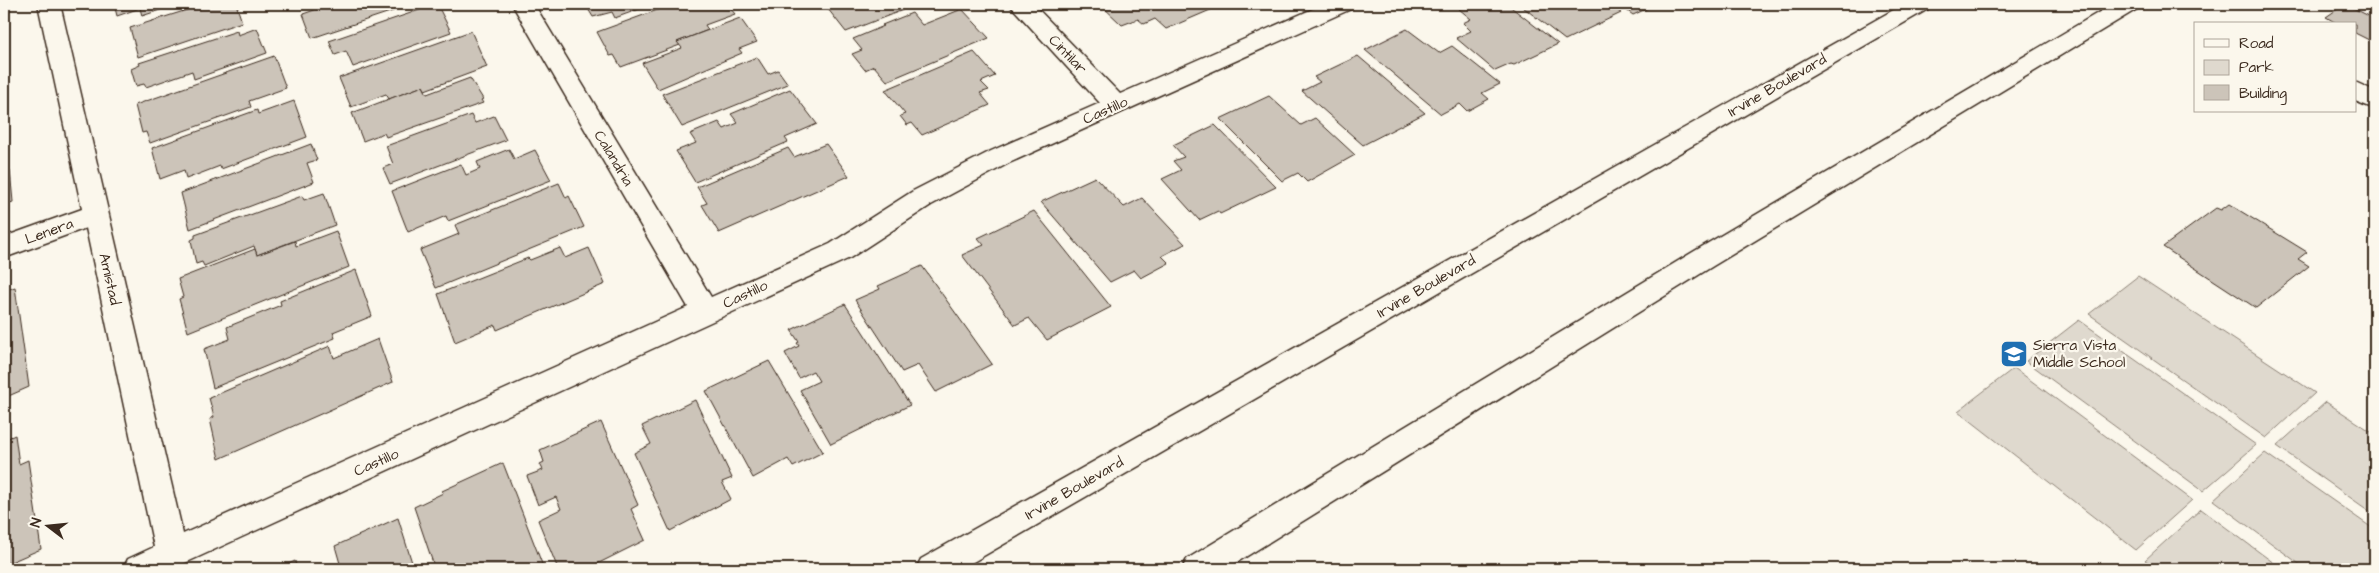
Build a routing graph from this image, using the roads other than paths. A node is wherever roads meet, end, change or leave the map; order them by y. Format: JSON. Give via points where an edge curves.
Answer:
{"nodes":[{"id":1,"x":49,"y":4,"type":"edge"},
{"id":2,"x":523,"y":4,"type":"edge"},
{"id":3,"x":1020,"y":4,"type":"edge"},
{"id":4,"x":1343,"y":4,"type":"edge"},
{"id":5,"x":1920,"y":4,"type":"edge"},
{"id":6,"x":2128,"y":4,"type":"edge"},
{"id":7,"x":2356,"y":91,"type":"edge"},
{"id":8,"x":2375,"y":101,"type":"edge"},
{"id":9,"x":1116,"y":105,"type":"junction"},
{"id":10,"x":95,"y":214,"type":"junction"},
{"id":11,"x":4,"y":248,"type":"edge"},
{"id":12,"x":706,"y":313,"type":"junction"},
{"id":13,"x":172,"y":554,"type":"junction"},
{"id":14,"x":139,"y":569,"type":"edge"},
{"id":15,"x":932,"y":569,"type":"edge"},
{"id":16,"x":1198,"y":569,"type":"edge"}],
"edges":[{"from":1,"to":10,"type":"street","name":"Amistad"},
{"from":2,"to":12,"type":"street","name":"Calandria"},
{"from":3,"to":9,"type":"street","name":"Cintilar"},
{"from":4,"to":9,"type":"street","name":"Castillo"},
{"from":5,"to":15,"type":"street","name":"Irvine Boulevard"},
{"from":6,"to":16,"type":"street"},
{"from":7,"to":8,"type":"street"},
{"from":9,"to":12,"type":"street","name":"Castillo","via":[[1000,157],[922,198],[840,251]]},
{"from":10,"to":11,"type":"street","name":"Lenera"},
{"from":10,"to":13,"type":"street","name":"Amistad"},
{"from":12,"to":13,"type":"street","name":"Castillo"},
{"from":13,"to":14,"type":"street","name":"Castillo"}]}
